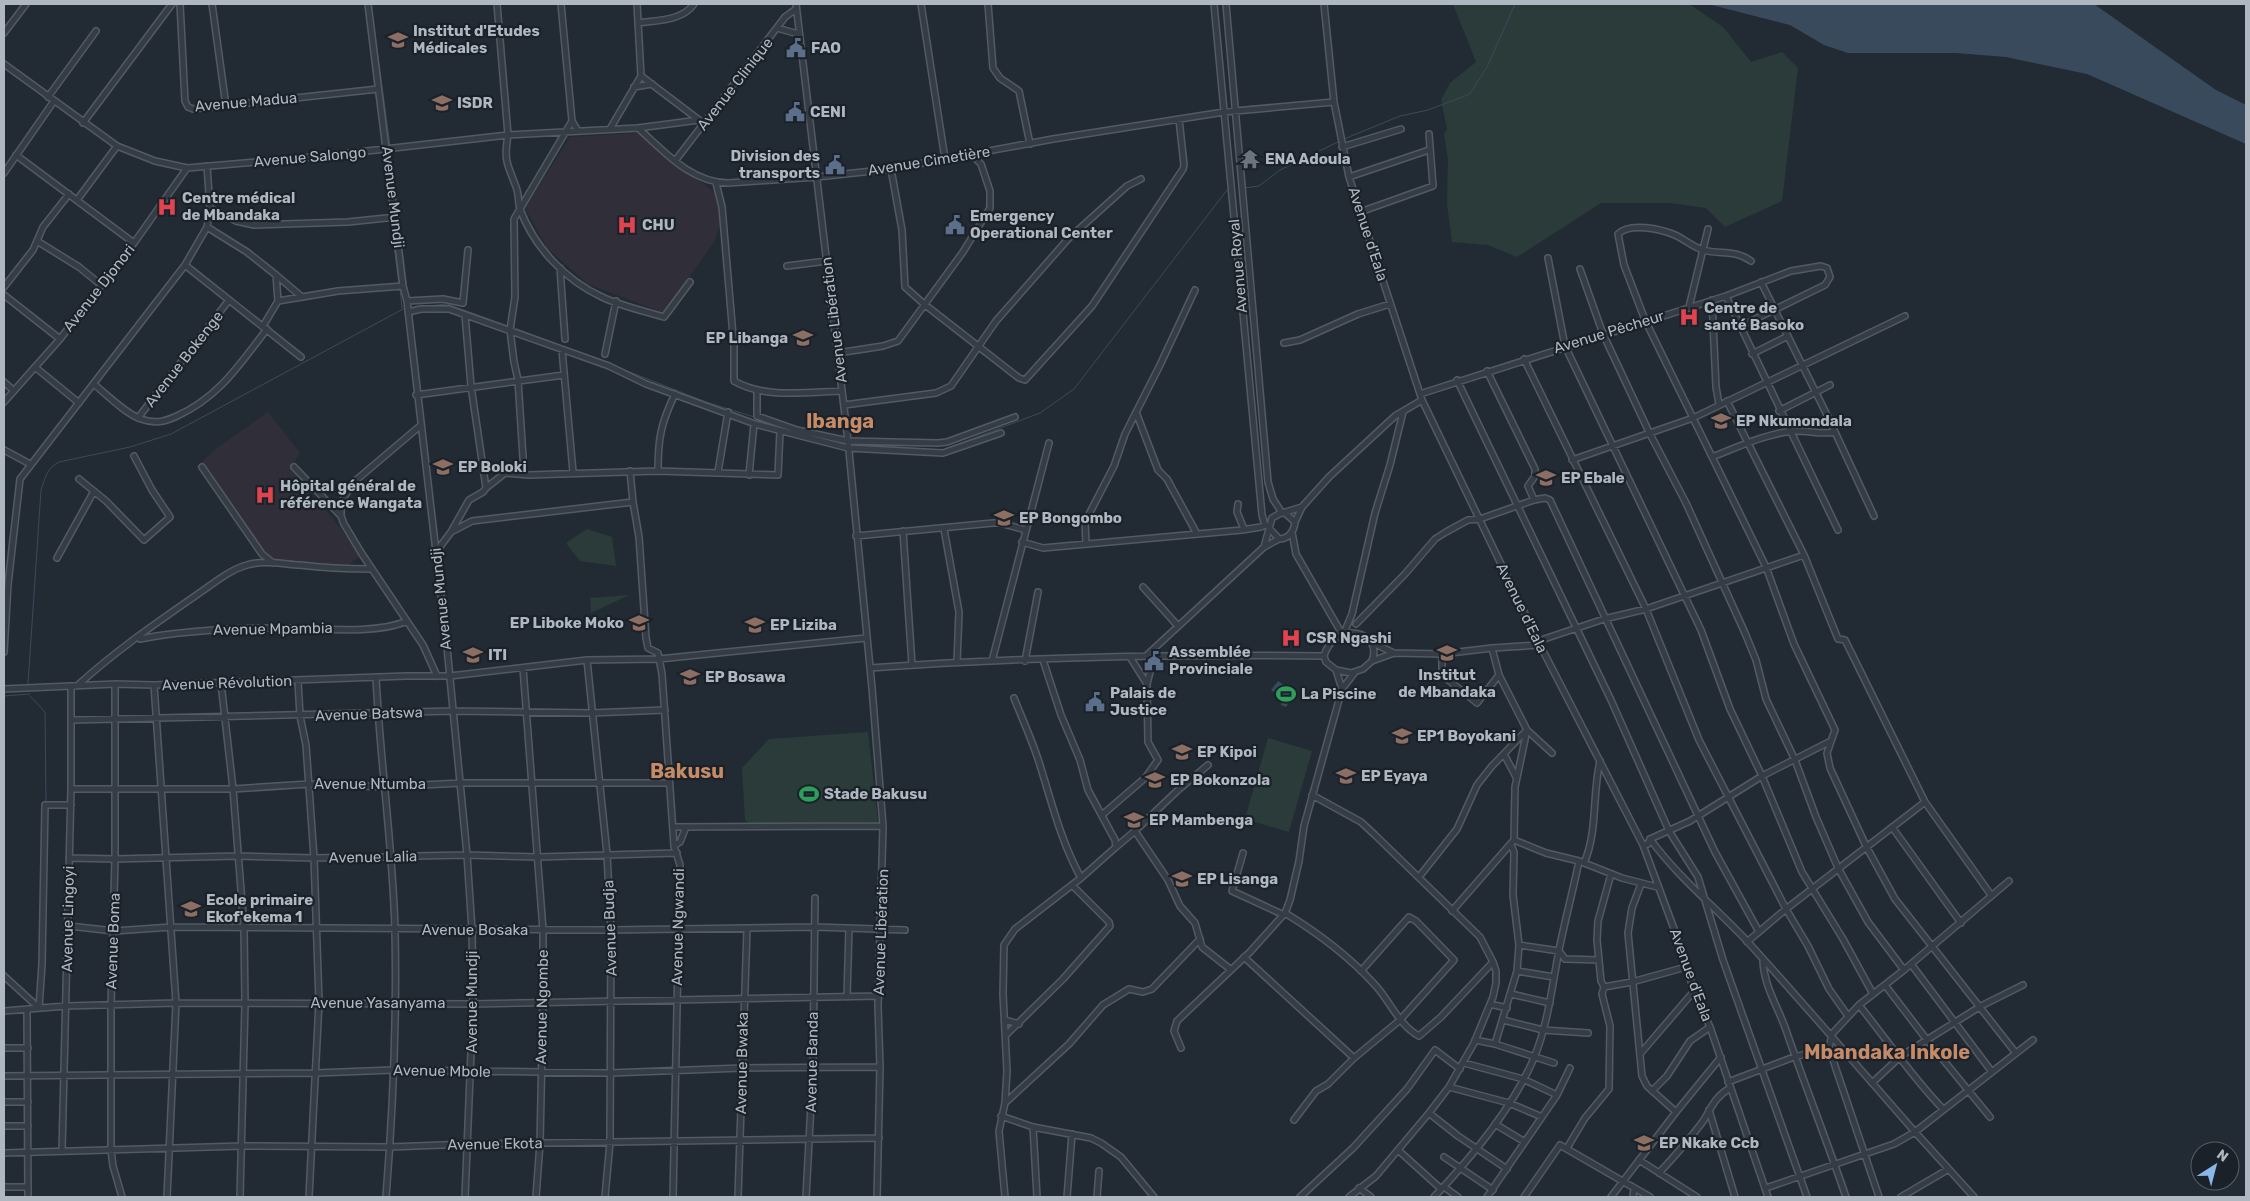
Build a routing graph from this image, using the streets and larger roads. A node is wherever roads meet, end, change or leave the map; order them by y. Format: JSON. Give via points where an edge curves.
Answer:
{"nodes":[{"id":1,"x":26,"y":4,"type":"edge"},
{"id":2,"x":172,"y":4,"type":"edge"},
{"id":3,"x":180,"y":4,"type":"edge"},
{"id":4,"x":212,"y":4,"type":"edge"},
{"id":5,"x":368,"y":4,"type":"edge"},
{"id":6,"x":497,"y":4,"type":"edge"},
{"id":7,"x":562,"y":4,"type":"edge"},
{"id":8,"x":637,"y":4,"type":"edge"},
{"id":9,"x":694,"y":4,"type":"edge"},
{"id":10,"x":921,"y":4,"type":"edge"},
{"id":11,"x":988,"y":4,"type":"edge"},
{"id":12,"x":1214,"y":4,"type":"edge"},
{"id":13,"x":1226,"y":4,"type":"edge"},
{"id":14,"x":1324,"y":4,"type":"edge"},
{"id":15,"x":796,"y":6,"type":"edge"},
{"id":16,"x":639,"y":23,"type":"junction"},
{"id":17,"x":777,"y":28,"type":"junction"},
{"id":18,"x":96,"y":31,"type":"dead end"},
{"id":19,"x":4,"y":33,"type":"edge"},
{"id":20,"x":798,"y":34,"type":"junction"},
{"id":21,"x":4,"y":64,"type":"edge"},
{"id":22,"x":641,"y":76,"type":"junction"},
{"id":23,"x":652,"y":84,"type":"junction"},
{"id":24,"x":634,"y":87,"type":"junction"},
{"id":25,"x":378,"y":89,"type":"junction"},
{"id":26,"x":48,"y":97,"type":"junction"},
{"id":27,"x":54,"y":101,"type":"junction"},
{"id":28,"x":1334,"y":102,"type":"junction"},
{"id":29,"x":226,"y":106,"type":"junction"},
{"id":30,"x":1235,"y":110,"type":"junction"},
{"id":31,"x":1224,"y":112,"type":"junction"},
{"id":32,"x":1179,"y":119,"type":"junction"},
{"id":33,"x":572,"y":121,"type":"junction"},
{"id":34,"x":702,"y":121,"type":"junction"},
{"id":35,"x":83,"y":123,"type":"junction"},
{"id":36,"x":638,"y":128,"type":"junction"},
{"id":37,"x":610,"y":129,"type":"junction"},
{"id":38,"x":1400,"y":129,"type":"dead end"},
{"id":39,"x":578,"y":131,"type":"junction"},
{"id":40,"x":567,"y":132,"type":"junction"},
{"id":41,"x":1428,"y":134,"type":"dead end"},
{"id":42,"x":508,"y":135,"type":"junction"},
{"id":43,"x":1030,"y":144,"type":"junction"},
{"id":44,"x":117,"y":146,"type":"junction"},
{"id":45,"x":1342,"y":146,"type":"junction"},
{"id":46,"x":387,"y":149,"type":"junction"},
{"id":47,"x":1429,"y":150,"type":"junction"},
{"id":48,"x":984,"y":153,"type":"junction"},
{"id":49,"x":16,"y":155,"type":"junction"},
{"id":50,"x":972,"y":155,"type":"junction"},
{"id":51,"x":945,"y":159,"type":"junction"},
{"id":52,"x":676,"y":161,"type":"junction"},
{"id":53,"x":981,"y":164,"type":"junction"},
{"id":54,"x":207,"y":166,"type":"junction"},
{"id":55,"x":187,"y":168,"type":"junction"},
{"id":56,"x":891,"y":169,"type":"junction"},
{"id":57,"x":4,"y":173,"type":"edge"},
{"id":58,"x":1349,"y":176,"type":"junction"},
{"id":59,"x":817,"y":177,"type":"junction"},
{"id":60,"x":1141,"y":179,"type":"dead end"},
{"id":61,"x":716,"y":183,"type":"junction"},
{"id":62,"x":69,"y":194,"type":"junction"},
{"id":63,"x":77,"y":200,"type":"junction"},
{"id":64,"x":210,"y":208,"type":"junction"},
{"id":65,"x":519,"y":208,"type":"junction"},
{"id":66,"x":1360,"y":212,"type":"junction"},
{"id":67,"x":396,"y":217,"type":"junction"},
{"id":68,"x":207,"y":227,"type":"junction"},
{"id":69,"x":1708,"y":229,"type":"dead end"},
{"id":70,"x":37,"y":241,"type":"junction"},
{"id":71,"x":134,"y":243,"type":"junction"},
{"id":72,"x":468,"y":250,"type":"dead end"},
{"id":73,"x":1702,"y":250,"type":"junction"},
{"id":74,"x":1548,"y":258,"type":"dead end"},
{"id":75,"x":827,"y":261,"type":"junction"},
{"id":76,"x":1751,"y":261,"type":"dead end"},
{"id":77,"x":185,"y":265,"type":"junction"},
{"id":78,"x":787,"y":266,"type":"dead end"},
{"id":79,"x":560,"y":268,"type":"junction"},
{"id":80,"x":1580,"y":269,"type":"dead end"},
{"id":81,"x":276,"y":275,"type":"junction"},
{"id":82,"x":690,"y":282,"type":"dead end"},
{"id":83,"x":1761,"y":282,"type":"junction"},
{"id":84,"x":101,"y":284,"type":"junction"},
{"id":85,"x":403,"y":286,"type":"junction"},
{"id":86,"x":4,"y":287,"type":"edge"},
{"id":87,"x":1195,"y":290,"type":"dead end"},
{"id":88,"x":4,"y":295,"type":"edge"},
{"id":89,"x":1726,"y":296,"type":"junction"},
{"id":90,"x":302,"y":297,"type":"junction"},
{"id":91,"x":229,"y":300,"type":"junction"},
{"id":92,"x":1712,"y":300,"type":"junction"},
{"id":93,"x":278,"y":301,"type":"junction"},
{"id":94,"x":407,"y":302,"type":"junction"},
{"id":95,"x":616,"y":302,"type":"junction"},
{"id":96,"x":924,"y":304,"type":"junction"},
{"id":97,"x":1390,"y":304,"type":"junction"},
{"id":98,"x":1689,"y":307,"type":"junction"},
{"id":99,"x":1775,"y":308,"type":"junction"},
{"id":100,"x":408,"y":311,"type":"junction"},
{"id":101,"x":465,"y":314,"type":"junction"},
{"id":102,"x":1905,"y":316,"type":"dead end"},
{"id":103,"x":1645,"y":320,"type":"junction"},
{"id":104,"x":1739,"y":327,"type":"junction"},
{"id":105,"x":265,"y":328,"type":"junction"},
{"id":106,"x":510,"y":330,"type":"junction"},
{"id":107,"x":1603,"y":334,"type":"junction"},
{"id":108,"x":1788,"y":336,"type":"junction"},
{"id":109,"x":60,"y":339,"type":"junction"},
{"id":110,"x":565,"y":339,"type":"dead end"},
{"id":111,"x":1284,"y":343,"type":"dead end"},
{"id":112,"x":978,"y":344,"type":"junction"},
{"id":113,"x":1565,"y":346,"type":"junction"},
{"id":114,"x":562,"y":350,"type":"junction"},
{"id":115,"x":605,"y":354,"type":"dead end"},
{"id":116,"x":838,"y":354,"type":"junction"},
{"id":117,"x":1752,"y":354,"type":"junction"},
{"id":118,"x":301,"y":357,"type":"dead end"},
{"id":119,"x":1524,"y":359,"type":"junction"},
{"id":120,"x":1802,"y":365,"type":"junction"},
{"id":121,"x":35,"y":367,"type":"junction"},
{"id":122,"x":1487,"y":371,"type":"junction"},
{"id":123,"x":564,"y":375,"type":"junction"},
{"id":124,"x":518,"y":380,"type":"junction"},
{"id":125,"x":1457,"y":380,"type":"junction"},
{"id":126,"x":4,"y":382,"type":"edge"},
{"id":127,"x":1766,"y":382,"type":"junction"},
{"id":128,"x":95,"y":385,"type":"junction"},
{"id":129,"x":1830,"y":385,"type":"dead end"},
{"id":130,"x":471,"y":386,"type":"junction"},
{"id":131,"x":13,"y":390,"type":"junction"},
{"id":132,"x":757,"y":390,"type":"junction"},
{"id":133,"x":842,"y":391,"type":"junction"},
{"id":134,"x":1816,"y":393,"type":"junction"},
{"id":135,"x":675,"y":394,"type":"junction"},
{"id":136,"x":416,"y":395,"type":"junction"},
{"id":137,"x":1421,"y":397,"type":"junction"},
{"id":138,"x":1727,"y":401,"type":"junction"},
{"id":139,"x":4,"y":402,"type":"edge"},
{"id":140,"x":79,"y":403,"type":"junction"},
{"id":141,"x":1718,"y":404,"type":"junction"},
{"id":142,"x":844,"y":406,"type":"junction"},
{"id":143,"x":1780,"y":411,"type":"junction"},
{"id":144,"x":728,"y":412,"type":"junction"},
{"id":145,"x":1136,"y":412,"type":"junction"},
{"id":146,"x":1403,"y":412,"type":"junction"},
{"id":147,"x":1015,"y":417,"type":"dead end"},
{"id":148,"x":138,"y":418,"type":"junction"},
{"id":149,"x":1693,"y":418,"type":"junction"},
{"id":150,"x":754,"y":424,"type":"junction"},
{"id":151,"x":420,"y":426,"type":"junction"},
{"id":152,"x":780,"y":431,"type":"junction"},
{"id":153,"x":1649,"y":432,"type":"junction"},
{"id":154,"x":1790,"y":432,"type":"junction"},
{"id":155,"x":1835,"y":432,"type":"junction"},
{"id":156,"x":1001,"y":433,"type":"dead end"},
{"id":157,"x":1749,"y":442,"type":"junction"},
{"id":158,"x":1049,"y":443,"type":"dead end"},
{"id":159,"x":848,"y":445,"type":"junction"},
{"id":160,"x":1613,"y":446,"type":"junction"},
{"id":161,"x":4,"y":450,"type":"edge"},
{"id":162,"x":134,"y":456,"type":"dead end"},
{"id":163,"x":1712,"y":457,"type":"junction"},
{"id":164,"x":1572,"y":460,"type":"junction"},
{"id":165,"x":30,"y":464,"type":"junction"},
{"id":166,"x":202,"y":467,"type":"dead end"},
{"id":167,"x":294,"y":467,"type":"dead end"},
{"id":168,"x":630,"y":471,"type":"junction"},
{"id":169,"x":658,"y":471,"type":"junction"},
{"id":170,"x":573,"y":472,"type":"junction"},
{"id":171,"x":718,"y":472,"type":"junction"},
{"id":172,"x":524,"y":473,"type":"junction"},
{"id":173,"x":749,"y":475,"type":"junction"},
{"id":174,"x":80,"y":479,"type":"dead end"},
{"id":175,"x":486,"y":488,"type":"junction"},
{"id":176,"x":94,"y":491,"type":"junction"},
{"id":177,"x":1534,"y":500,"type":"junction"},
{"id":178,"x":633,"y":502,"type":"junction"},
{"id":179,"x":1238,"y":504,"type":"dead end"},
{"id":180,"x":1516,"y":506,"type":"junction"},
{"id":181,"x":1302,"y":507,"type":"junction"},
{"id":182,"x":1284,"y":513,"type":"junction"},
{"id":183,"x":341,"y":516,"type":"junction"},
{"id":184,"x":1874,"y":516,"type":"dead end"},
{"id":185,"x":1480,"y":519,"type":"junction"},
{"id":186,"x":1295,"y":522,"type":"junction"},
{"id":187,"x":1267,"y":526,"type":"junction"},
{"id":188,"x":944,"y":529,"type":"junction"},
{"id":189,"x":1244,"y":529,"type":"junction"},
{"id":190,"x":1026,"y":530,"type":"junction"},
{"id":191,"x":1838,"y":530,"type":"dead end"},
{"id":192,"x":903,"y":531,"type":"junction"},
{"id":193,"x":451,"y":532,"type":"junction"},
{"id":194,"x":1292,"y":532,"type":"junction"},
{"id":195,"x":1197,"y":534,"type":"junction"},
{"id":196,"x":856,"y":536,"type":"junction"},
{"id":197,"x":1281,"y":539,"type":"junction"},
{"id":198,"x":1022,"y":542,"type":"junction"},
{"id":199,"x":1086,"y":544,"type":"junction"},
{"id":200,"x":1293,"y":546,"type":"junction"},
{"id":201,"x":1264,"y":547,"type":"junction"},
{"id":202,"x":436,"y":553,"type":"junction"},
{"id":203,"x":1804,"y":555,"type":"junction"},
{"id":204,"x":57,"y":558,"type":"dead end"},
{"id":205,"x":273,"y":563,"type":"junction"},
{"id":206,"x":1766,"y":567,"type":"junction"},
{"id":207,"x":372,"y":569,"type":"junction"},
{"id":208,"x":1723,"y":582,"type":"junction"},
{"id":209,"x":1143,"y":587,"type":"dead end"},
{"id":210,"x":1038,"y":592,"type":"dead end"},
{"id":211,"x":1684,"y":596,"type":"junction"},
{"id":212,"x":1646,"y":609,"type":"junction"},
{"id":213,"x":1352,"y":614,"type":"junction"},
{"id":214,"x":1604,"y":619,"type":"junction"},
{"id":215,"x":407,"y":621,"type":"junction"},
{"id":216,"x":1356,"y":624,"type":"junction"},
{"id":217,"x":1178,"y":626,"type":"junction"},
{"id":218,"x":1576,"y":629,"type":"junction"},
{"id":219,"x":1343,"y":633,"type":"junction"},
{"id":220,"x":1356,"y":633,"type":"junction"},
{"id":221,"x":866,"y":638,"type":"junction"},
{"id":222,"x":138,"y":639,"type":"junction"},
{"id":223,"x":1371,"y":642,"type":"junction"},
{"id":224,"x":1539,"y":643,"type":"junction"},
{"id":225,"x":1492,"y":648,"type":"junction"},
{"id":226,"x":4,"y":652,"type":"edge"},
{"id":227,"x":1394,"y":652,"type":"junction"},
{"id":228,"x":1442,"y":654,"type":"junction"},
{"id":229,"x":1154,"y":656,"type":"junction"},
{"id":230,"x":1324,"y":656,"type":"junction"},
{"id":231,"x":1130,"y":657,"type":"junction"},
{"id":232,"x":1146,"y":657,"type":"junction"},
{"id":233,"x":659,"y":659,"type":"junction"},
{"id":234,"x":586,"y":660,"type":"junction"},
{"id":235,"x":1043,"y":660,"type":"junction"},
{"id":236,"x":992,"y":661,"type":"junction"},
{"id":237,"x":1025,"y":661,"type":"junction"},
{"id":238,"x":1372,"y":661,"type":"junction"},
{"id":239,"x":957,"y":662,"type":"junction"},
{"id":240,"x":912,"y":665,"type":"junction"},
{"id":241,"x":523,"y":668,"type":"junction"},
{"id":242,"x":870,"y":668,"type":"junction"},
{"id":243,"x":1336,"y":670,"type":"junction"},
{"id":244,"x":1354,"y":672,"type":"junction"},
{"id":245,"x":1499,"y":675,"type":"junction"},
{"id":246,"x":437,"y":676,"type":"junction"},
{"id":247,"x":450,"y":676,"type":"junction"},
{"id":248,"x":376,"y":677,"type":"junction"},
{"id":249,"x":298,"y":681,"type":"junction"},
{"id":250,"x":222,"y":683,"type":"junction"},
{"id":251,"x":115,"y":684,"type":"junction"},
{"id":252,"x":1147,"y":684,"type":"junction"},
{"id":253,"x":154,"y":685,"type":"junction"},
{"id":254,"x":74,"y":687,"type":"junction"},
{"id":255,"x":4,"y":689,"type":"edge"},
{"id":256,"x":1342,"y":689,"type":"junction"},
{"id":257,"x":1014,"y":698,"type":"dead end"},
{"id":258,"x":665,"y":710,"type":"junction"},
{"id":259,"x":453,"y":711,"type":"junction"},
{"id":260,"x":525,"y":712,"type":"junction"},
{"id":261,"x":592,"y":713,"type":"junction"},
{"id":262,"x":378,"y":714,"type":"junction"},
{"id":263,"x":224,"y":716,"type":"junction"},
{"id":264,"x":300,"y":716,"type":"junction"},
{"id":265,"x":115,"y":719,"type":"junction"},
{"id":266,"x":157,"y":719,"type":"junction"},
{"id":267,"x":72,"y":720,"type":"junction"},
{"id":268,"x":1527,"y":730,"type":"junction"},
{"id":269,"x":1829,"y":742,"type":"junction"},
{"id":270,"x":1552,"y":753,"type":"dead end"},
{"id":271,"x":1504,"y":754,"type":"junction"},
{"id":272,"x":1795,"y":760,"type":"junction"},
{"id":273,"x":1600,"y":761,"type":"junction"},
{"id":274,"x":1208,"y":765,"type":"dead end"},
{"id":275,"x":1762,"y":776,"type":"junction"},
{"id":276,"x":1516,"y":777,"type":"junction"},
{"id":277,"x":532,"y":782,"type":"junction"},
{"id":278,"x":461,"y":783,"type":"junction"},
{"id":279,"x":669,"y":783,"type":"junction"},
{"id":280,"x":309,"y":784,"type":"junction"},
{"id":281,"x":600,"y":784,"type":"junction"},
{"id":282,"x":385,"y":786,"type":"junction"},
{"id":283,"x":162,"y":788,"type":"junction"},
{"id":284,"x":71,"y":789,"type":"junction"},
{"id":285,"x":115,"y":789,"type":"junction"},
{"id":286,"x":233,"y":789,"type":"junction"},
{"id":287,"x":1312,"y":795,"type":"junction"},
{"id":288,"x":1729,"y":796,"type":"junction"},
{"id":289,"x":1924,"y":802,"type":"junction"},
{"id":290,"x":71,"y":805,"type":"junction"},
{"id":291,"x":1102,"y":815,"type":"junction"},
{"id":292,"x":1698,"y":815,"type":"junction"},
{"id":293,"x":883,"y":826,"type":"junction"},
{"id":294,"x":1892,"y":826,"type":"junction"},
{"id":295,"x":673,"y":827,"type":"junction"},
{"id":296,"x":686,"y":827,"type":"junction"},
{"id":297,"x":1136,"y":831,"type":"junction"},
{"id":298,"x":1669,"y":831,"type":"junction"},
{"id":299,"x":1650,"y":839,"type":"junction"},
{"id":300,"x":1513,"y":842,"type":"junction"},
{"id":301,"x":1117,"y":844,"type":"junction"},
{"id":302,"x":1643,"y":844,"type":"junction"},
{"id":303,"x":674,"y":846,"type":"junction"},
{"id":304,"x":1866,"y":846,"type":"junction"},
{"id":305,"x":677,"y":853,"type":"junction"},
{"id":306,"x":1243,"y":853,"type":"dead end"},
{"id":307,"x":607,"y":854,"type":"junction"},
{"id":308,"x":467,"y":855,"type":"junction"},
{"id":309,"x":238,"y":856,"type":"junction"},
{"id":310,"x":390,"y":857,"type":"junction"},
{"id":311,"x":538,"y":857,"type":"junction"},
{"id":312,"x":69,"y":858,"type":"junction"},
{"id":313,"x":167,"y":858,"type":"junction"},
{"id":314,"x":314,"y":858,"type":"junction"},
{"id":315,"x":115,"y":859,"type":"junction"},
{"id":316,"x":1581,"y":862,"type":"junction"},
{"id":317,"x":1838,"y":868,"type":"junction"},
{"id":318,"x":1611,"y":874,"type":"junction"},
{"id":319,"x":1081,"y":878,"type":"junction"},
{"id":320,"x":1419,"y":878,"type":"junction"},
{"id":321,"x":2009,"y":881,"type":"dead end"},
{"id":322,"x":1641,"y":884,"type":"junction"},
{"id":323,"x":1072,"y":885,"type":"junction"},
{"id":324,"x":1657,"y":887,"type":"junction"},
{"id":325,"x":1812,"y":888,"type":"junction"},
{"id":326,"x":1991,"y":896,"type":"junction"},
{"id":327,"x":815,"y":898,"type":"dead end"},
{"id":328,"x":1706,"y":902,"type":"junction"},
{"id":329,"x":1786,"y":909,"type":"junction"},
{"id":330,"x":1452,"y":911,"type":"junction"},
{"id":331,"x":1284,"y":914,"type":"junction"},
{"id":332,"x":1961,"y":923,"type":"junction"},
{"id":333,"x":69,"y":926,"type":"junction"},
{"id":334,"x":172,"y":927,"type":"junction"},
{"id":335,"x":816,"y":927,"type":"junction"},
{"id":336,"x":244,"y":928,"type":"junction"},
{"id":337,"x":747,"y":928,"type":"junction"},
{"id":338,"x":849,"y":928,"type":"junction"},
{"id":339,"x":316,"y":929,"type":"junction"},
{"id":340,"x":678,"y":929,"type":"junction"},
{"id":341,"x":395,"y":930,"type":"junction"},
{"id":342,"x":472,"y":930,"type":"junction"},
{"id":343,"x":543,"y":930,"type":"junction"},
{"id":344,"x":612,"y":930,"type":"junction"},
{"id":345,"x":882,"y":930,"type":"junction"},
{"id":346,"x":905,"y":930,"type":"dead end"},
{"id":347,"x":114,"y":931,"type":"junction"},
{"id":348,"x":1759,"y":932,"type":"junction"},
{"id":349,"x":1200,"y":939,"type":"junction"},
{"id":350,"x":1747,"y":942,"type":"junction"},
{"id":351,"x":1519,"y":945,"type":"junction"},
{"id":352,"x":1933,"y":946,"type":"junction"},
{"id":353,"x":1559,"y":951,"type":"junction"},
{"id":354,"x":1244,"y":957,"type":"junction"},
{"id":355,"x":1599,"y":960,"type":"junction"},
{"id":356,"x":1763,"y":961,"type":"junction"},
{"id":357,"x":1493,"y":962,"type":"junction"},
{"id":358,"x":1911,"y":964,"type":"junction"},
{"id":359,"x":1686,"y":967,"type":"junction"},
{"id":360,"x":1230,"y":969,"type":"junction"},
{"id":361,"x":1904,"y":970,"type":"junction"},
{"id":362,"x":1361,"y":971,"type":"junction"},
{"id":363,"x":1517,"y":971,"type":"junction"},
{"id":364,"x":4,"y":976,"type":"edge"},
{"id":365,"x":1554,"y":977,"type":"junction"},
{"id":366,"x":1632,"y":982,"type":"junction"},
{"id":367,"x":1885,"y":985,"type":"junction"},
{"id":368,"x":2023,"y":985,"type":"dead end"},
{"id":369,"x":1604,"y":987,"type":"junction"},
{"id":370,"x":1694,"y":991,"type":"junction"},
{"id":371,"x":1511,"y":994,"type":"junction"},
{"id":372,"x":1873,"y":994,"type":"junction"},
{"id":373,"x":878,"y":996,"type":"junction"},
{"id":374,"x":813,"y":997,"type":"junction"},
{"id":375,"x":847,"y":997,"type":"junction"},
{"id":376,"x":743,"y":999,"type":"junction"},
{"id":377,"x":611,"y":1001,"type":"junction"},
{"id":378,"x":676,"y":1001,"type":"junction"},
{"id":379,"x":319,"y":1002,"type":"junction"},
{"id":380,"x":543,"y":1002,"type":"junction"},
{"id":381,"x":176,"y":1003,"type":"junction"},
{"id":382,"x":1550,"y":1003,"type":"junction"},
{"id":383,"x":245,"y":1004,"type":"junction"},
{"id":384,"x":395,"y":1004,"type":"junction"},
{"id":385,"x":473,"y":1004,"type":"junction"},
{"id":386,"x":1490,"y":1004,"type":"junction"},
{"id":387,"x":111,"y":1005,"type":"junction"},
{"id":388,"x":1859,"y":1005,"type":"junction"},
{"id":389,"x":66,"y":1006,"type":"junction"},
{"id":390,"x":1981,"y":1006,"type":"junction"},
{"id":391,"x":39,"y":1008,"type":"junction"},
{"id":392,"x":1507,"y":1008,"type":"junction"},
{"id":393,"x":27,"y":1010,"type":"junction"},
{"id":394,"x":4,"y":1011,"type":"edge"},
{"id":395,"x":1848,"y":1016,"type":"junction"},
{"id":396,"x":1005,"y":1020,"type":"junction"},
{"id":397,"x":1400,"y":1020,"type":"junction"},
{"id":398,"x":1503,"y":1020,"type":"junction"},
{"id":399,"x":1955,"y":1022,"type":"junction"},
{"id":400,"x":1019,"y":1024,"type":"junction"},
{"id":401,"x":1710,"y":1027,"type":"junction"},
{"id":402,"x":1543,"y":1030,"type":"junction"},
{"id":403,"x":1588,"y":1033,"type":"dead end"},
{"id":404,"x":1832,"y":1034,"type":"junction"},
{"id":405,"x":1006,"y":1035,"type":"junction"},
{"id":406,"x":1475,"y":1040,"type":"junction"},
{"id":407,"x":1927,"y":1040,"type":"junction"},
{"id":408,"x":2033,"y":1040,"type":"dead end"},
{"id":409,"x":1495,"y":1044,"type":"junction"},
{"id":410,"x":4,"y":1048,"type":"edge"},
{"id":411,"x":28,"y":1048,"type":"junction"},
{"id":412,"x":1181,"y":1048,"type":"dead end"},
{"id":413,"x":1829,"y":1048,"type":"junction"},
{"id":414,"x":2015,"y":1052,"type":"junction"},
{"id":415,"x":1640,"y":1054,"type":"junction"},
{"id":416,"x":1900,"y":1056,"type":"junction"},
{"id":417,"x":1534,"y":1057,"type":"junction"},
{"id":418,"x":1721,"y":1057,"type":"junction"},
{"id":419,"x":1794,"y":1057,"type":"junction"},
{"id":420,"x":1354,"y":1058,"type":"junction"},
{"id":421,"x":1464,"y":1063,"type":"junction"},
{"id":422,"x":1554,"y":1063,"type":"dead end"},
{"id":423,"x":813,"y":1067,"type":"junction"},
{"id":424,"x":880,"y":1067,"type":"junction"},
{"id":425,"x":742,"y":1068,"type":"junction"},
{"id":426,"x":1570,"y":1068,"type":"dead end"},
{"id":427,"x":1460,"y":1069,"type":"junction"},
{"id":428,"x":393,"y":1070,"type":"junction"},
{"id":429,"x":675,"y":1070,"type":"junction"},
{"id":430,"x":1763,"y":1070,"type":"junction"},
{"id":431,"x":471,"y":1072,"type":"junction"},
{"id":432,"x":541,"y":1072,"type":"junction"},
{"id":433,"x":1992,"y":1072,"type":"junction"},
{"id":434,"x":316,"y":1073,"type":"junction"},
{"id":435,"x":610,"y":1073,"type":"junction"},
{"id":436,"x":243,"y":1074,"type":"junction"},
{"id":437,"x":173,"y":1075,"type":"junction"},
{"id":438,"x":4,"y":1076,"type":"edge"},
{"id":439,"x":28,"y":1076,"type":"junction"},
{"id":440,"x":65,"y":1076,"type":"junction"},
{"id":441,"x":110,"y":1077,"type":"junction"},
{"id":442,"x":1523,"y":1079,"type":"junction"},
{"id":443,"x":1872,"y":1083,"type":"junction"},
{"id":444,"x":1729,"y":1085,"type":"junction"},
{"id":445,"x":1449,"y":1087,"type":"junction"},
{"id":446,"x":1968,"y":1090,"type":"junction"},
{"id":447,"x":1652,"y":1091,"type":"junction"},
{"id":448,"x":1557,"y":1096,"type":"junction"},
{"id":449,"x":4,"y":1102,"type":"edge"},
{"id":450,"x":28,"y":1102,"type":"junction"},
{"id":451,"x":1005,"y":1104,"type":"junction"},
{"id":452,"x":1509,"y":1104,"type":"junction"},
{"id":453,"x":1708,"y":1109,"type":"junction"},
{"id":454,"x":1943,"y":1110,"type":"junction"},
{"id":455,"x":1676,"y":1112,"type":"junction"},
{"id":456,"x":1429,"y":1113,"type":"junction"},
{"id":457,"x":1001,"y":1116,"type":"junction"},
{"id":458,"x":1542,"y":1117,"type":"junction"},
{"id":459,"x":1990,"y":1117,"type":"dead end"},
{"id":460,"x":1294,"y":1120,"type":"dead end"},
{"id":461,"x":1495,"y":1124,"type":"junction"},
{"id":462,"x":4,"y":1126,"type":"edge"},
{"id":463,"x":28,"y":1126,"type":"junction"},
{"id":464,"x":1033,"y":1127,"type":"junction"},
{"id":465,"x":1915,"y":1132,"type":"junction"},
{"id":466,"x":1072,"y":1134,"type":"junction"},
{"id":467,"x":810,"y":1138,"type":"junction"},
{"id":468,"x":879,"y":1138,"type":"junction"},
{"id":469,"x":740,"y":1141,"type":"junction"},
{"id":470,"x":610,"y":1142,"type":"junction"},
{"id":471,"x":675,"y":1142,"type":"junction"},
{"id":472,"x":1526,"y":1142,"type":"junction"},
{"id":473,"x":540,"y":1143,"type":"junction"},
{"id":474,"x":468,"y":1144,"type":"junction"},
{"id":475,"x":243,"y":1146,"type":"junction"},
{"id":476,"x":390,"y":1147,"type":"junction"},
{"id":477,"x":170,"y":1148,"type":"junction"},
{"id":478,"x":313,"y":1148,"type":"junction"},
{"id":479,"x":1476,"y":1148,"type":"junction"},
{"id":480,"x":1567,"y":1148,"type":"junction"},
{"id":481,"x":111,"y":1150,"type":"junction"},
{"id":482,"x":1398,"y":1150,"type":"junction"},
{"id":483,"x":62,"y":1151,"type":"junction"},
{"id":484,"x":29,"y":1152,"type":"junction"},
{"id":485,"x":4,"y":1153,"type":"edge"},
{"id":486,"x":1865,"y":1153,"type":"junction"},
{"id":487,"x":1444,"y":1157,"type":"dead end"},
{"id":488,"x":1639,"y":1160,"type":"junction"},
{"id":489,"x":1835,"y":1165,"type":"junction"},
{"id":490,"x":1460,"y":1168,"type":"junction"},
{"id":491,"x":1507,"y":1169,"type":"junction"},
{"id":492,"x":1948,"y":1170,"type":"junction"},
{"id":493,"x":1100,"y":1171,"type":"dead end"},
{"id":494,"x":1660,"y":1173,"type":"junction"},
{"id":495,"x":1798,"y":1176,"type":"junction"},
{"id":496,"x":1623,"y":1182,"type":"junction"},
{"id":497,"x":4,"y":1187,"type":"edge"},
{"id":498,"x":28,"y":1187,"type":"junction"},
{"id":499,"x":1444,"y":1187,"type":"junction"},
{"id":500,"x":1359,"y":1188,"type":"junction"},
{"id":501,"x":1634,"y":1188,"type":"junction"},
{"id":502,"x":1766,"y":1188,"type":"junction"},
{"id":503,"x":1493,"y":1190,"type":"junction"},
{"id":504,"x":28,"y":1197,"type":"edge"},
{"id":505,"x":122,"y":1197,"type":"edge"},
{"id":506,"x":167,"y":1197,"type":"edge"},
{"id":507,"x":240,"y":1197,"type":"edge"},
{"id":508,"x":310,"y":1197,"type":"edge"},
{"id":509,"x":386,"y":1197,"type":"edge"},
{"id":510,"x":465,"y":1197,"type":"edge"},
{"id":511,"x":536,"y":1197,"type":"edge"},
{"id":512,"x":605,"y":1197,"type":"edge"},
{"id":513,"x":673,"y":1197,"type":"edge"},
{"id":514,"x":738,"y":1197,"type":"edge"},
{"id":515,"x":806,"y":1197,"type":"edge"},
{"id":516,"x":877,"y":1197,"type":"edge"},
{"id":517,"x":1006,"y":1197,"type":"edge"},
{"id":518,"x":1036,"y":1197,"type":"edge"},
{"id":519,"x":1067,"y":1197,"type":"edge"},
{"id":520,"x":1097,"y":1197,"type":"edge"},
{"id":521,"x":1154,"y":1197,"type":"edge"},
{"id":522,"x":1300,"y":1197,"type":"edge"},
{"id":523,"x":1349,"y":1197,"type":"edge"},
{"id":524,"x":1371,"y":1197,"type":"edge"},
{"id":525,"x":1434,"y":1197,"type":"edge"},
{"id":526,"x":1458,"y":1197,"type":"edge"},
{"id":527,"x":1487,"y":1197,"type":"edge"},
{"id":528,"x":1524,"y":1197,"type":"edge"},
{"id":529,"x":1611,"y":1197,"type":"edge"},
{"id":530,"x":1633,"y":1197,"type":"edge"},
{"id":531,"x":1650,"y":1197,"type":"edge"},
{"id":532,"x":1697,"y":1197,"type":"edge"},
{"id":533,"x":1735,"y":1197,"type":"edge"},
{"id":534,"x":1768,"y":1197,"type":"edge"},
{"id":535,"x":1807,"y":1197,"type":"edge"},
{"id":536,"x":1846,"y":1197,"type":"edge"},
{"id":537,"x":1879,"y":1197,"type":"edge"},
{"id":538,"x":1902,"y":1197,"type":"edge"},
{"id":539,"x":1974,"y":1197,"type":"edge"}],
"edges":[{"from":1,"to":19,"type":"street"},
{"from":2,"to":35,"type":"street"},
{"from":3,"to":29,"type":"street","name":"Avenue Madua","via":[[186,105],[193,109]]},
{"from":4,"to":29,"type":"street"},
{"from":5,"to":25,"type":"street","name":"Avenue Mundji"},
{"from":6,"to":42,"type":"street"},
{"from":7,"to":33,"type":"street"},
{"from":8,"to":16,"type":"street"},
{"from":9,"to":16,"type":"street","via":[[674,18]]},
{"from":10,"to":51,"type":"street"},
{"from":11,"to":43,"type":"street","via":[[993,68],[1000,78],[1019,91]]},
{"from":12,"to":31,"type":"street","name":"Avenue Royal"},
{"from":13,"to":30,"type":"street","name":"Avenue Royal"},
{"from":14,"to":28,"type":"street","name":"Avenue d'Eala"},
{"from":15,"to":17,"type":"street","name":"Avenue Clinique"},
{"from":15,"to":20,"type":"street","name":"Avenue Libération"},
{"from":16,"to":22,"type":"street"},
{"from":17,"to":20,"type":"street"},
{"from":17,"to":34,"type":"street","name":"Avenue Clinique"},
{"from":18,"to":26,"type":"street"},
{"from":20,"to":59,"type":"street","name":"Avenue Libération"},
{"from":21,"to":26,"type":"street","name":"Avenue Salongo"},
{"from":22,"to":23,"type":"street"},
{"from":22,"to":24,"type":"street"},
{"from":23,"to":24,"type":"street"},
{"from":23,"to":34,"type":"street"},
{"from":24,"to":37,"type":"street"},
{"from":25,"to":29,"type":"street","name":"Avenue Madua"},
{"from":25,"to":46,"type":"street","name":"Avenue Mundji"},
{"from":26,"to":27,"type":"street","name":"Avenue Salongo"},
{"from":27,"to":35,"type":"street","name":"Avenue Salongo"},
{"from":27,"to":49,"type":"street"},
{"from":28,"to":30,"type":"street","name":"Avenue Cimetière"},
{"from":28,"to":45,"type":"street","name":"Avenue d'Eala"},
{"from":30,"to":31,"type":"street","name":"Avenue Cimetière"},
{"from":30,"to":182,"type":"street","name":"Avenue Royal","via":[[1268,482]]},
{"from":31,"to":32,"type":"street","name":"Avenue Cimetière"},
{"from":31,"to":187,"type":"street","name":"Avenue Royal","via":[[1262,515]]},
{"from":32,"to":43,"type":"street","name":"Avenue Cimetière"},
{"from":32,"to":112,"type":"street","via":[[1183,169],[1075,328],[1025,380]]},
{"from":33,"to":39,"type":"street"},
{"from":33,"to":40,"type":"street"},
{"from":34,"to":36,"type":"street","name":"Avenue Salongo"},
{"from":34,"to":52,"type":"street","name":"Avenue Clinique"},
{"from":35,"to":44,"type":"street","name":"Avenue Salongo"},
{"from":36,"to":37,"type":"street","name":"Avenue Salongo"},
{"from":36,"to":52,"type":"street","name":"Avenue Cimetière"},
{"from":37,"to":39,"type":"street","name":"Avenue Salongo"},
{"from":38,"to":45,"type":"street"},
{"from":39,"to":40,"type":"street","name":"Avenue Salongo"},
{"from":40,"to":42,"type":"street","name":"Avenue Salongo"},
{"from":40,"to":65,"type":"street"},
{"from":41,"to":47,"type":"street"},
{"from":42,"to":46,"type":"street","name":"Avenue Salongo"},
{"from":42,"to":65,"type":"street","via":[[504,154],[517,191]]},
{"from":43,"to":48,"type":"street","name":"Avenue Cimetière"},
{"from":44,"to":55,"type":"street","name":"Avenue Salongo","via":[[155,161]]},
{"from":44,"to":63,"type":"street"},
{"from":45,"to":58,"type":"street","name":"Avenue d'Eala"},
{"from":46,"to":54,"type":"street","name":"Avenue Salongo"},
{"from":46,"to":67,"type":"street","name":"Avenue Mundji"},
{"from":47,"to":58,"type":"street"},
{"from":47,"to":66,"type":"street","via":[[1433,186]]},
{"from":48,"to":50,"type":"street","name":"Avenue Cimetière"},
{"from":48,"to":53,"type":"street"},
{"from":49,"to":57,"type":"street"},
{"from":49,"to":62,"type":"street"},
{"from":50,"to":51,"type":"street","name":"Avenue Cimetière"},
{"from":50,"to":53,"type":"street"},
{"from":51,"to":56,"type":"street","name":"Avenue Cimetière"},
{"from":52,"to":61,"type":"street","name":"Avenue Cimetière","via":[[695,176]]},
{"from":53,"to":96,"type":"street","via":[[990,191],[990,208],[963,252]]},
{"from":54,"to":55,"type":"street","name":"Avenue Salongo"},
{"from":54,"to":64,"type":"street"},
{"from":55,"to":71,"type":"street","name":"Avenue Djonori"},
{"from":56,"to":59,"type":"street","name":"Avenue Cimetière"},
{"from":56,"to":96,"type":"street","via":[[902,230],[904,284]]},
{"from":58,"to":66,"type":"street","name":"Avenue d'Eala"},
{"from":59,"to":61,"type":"street","name":"Avenue Cimetière"},
{"from":59,"to":75,"type":"street","name":"Avenue Libération"},
{"from":60,"to":112,"type":"street","via":[[1127,186],[1068,239]]},
{"from":61,"to":132,"type":"street","via":[[723,217],[734,347],[732,377],[737,383]]},
{"from":62,"to":63,"type":"street"},
{"from":62,"to":70,"type":"street","via":[[44,226]]},
{"from":63,"to":71,"type":"street"},
{"from":64,"to":67,"type":"street","via":[[236,221],[254,225]]},
{"from":64,"to":68,"type":"street"},
{"from":65,"to":79,"type":"street","via":[[536,242]]},
{"from":65,"to":106,"type":"street","via":[[514,219],[515,297]]},
{"from":66,"to":97,"type":"street","name":"Avenue d'Eala"},
{"from":67,"to":85,"type":"street","name":"Avenue Mundji"},
{"from":68,"to":77,"type":"street"},
{"from":68,"to":81,"type":"street"},
{"from":69,"to":73,"type":"street"},
{"from":70,"to":84,"type":"street"},
{"from":70,"to":86,"type":"street"},
{"from":71,"to":84,"type":"street","name":"Avenue Djonori"},
{"from":72,"to":94,"type":"street","via":[[463,303],[443,299]]},
{"from":73,"to":76,"type":"street","via":[[1742,254]]},
{"from":73,"to":98,"type":"street"},
{"from":73,"to":103,"type":"street","via":[[1659,231],[1635,227],[1618,234],[1624,265]]},
{"from":74,"to":113,"type":"street"},
{"from":75,"to":78,"type":"street"},
{"from":75,"to":116,"type":"street","name":"Avenue Libération"},
{"from":77,"to":91,"type":"street"},
{"from":77,"to":128,"type":"street"},
{"from":79,"to":95,"type":"street","via":[[584,288]]},
{"from":79,"to":110,"type":"street"},
{"from":80,"to":107,"type":"street"},
{"from":81,"to":90,"type":"street"},
{"from":81,"to":93,"type":"street"},
{"from":82,"to":95,"type":"street","via":[[664,317]]},
{"from":83,"to":89,"type":"street","name":"Avenue Pêcheur"},
{"from":83,"to":99,"type":"street"},
{"from":83,"to":99,"type":"street","name":"Avenue Pêcheur","via":[[1798,269],[1827,268],[1830,277],[1825,285]]},
{"from":84,"to":109,"type":"street","name":"Avenue Djonori"},
{"from":85,"to":90,"type":"street"},
{"from":85,"to":94,"type":"street","name":"Avenue Mundji"},
{"from":87,"to":145,"type":"street"},
{"from":88,"to":109,"type":"street"},
{"from":89,"to":92,"type":"street","name":"Avenue Pêcheur"},
{"from":89,"to":104,"type":"street"},
{"from":90,"to":93,"type":"street"},
{"from":91,"to":105,"type":"street"},
{"from":91,"to":148,"type":"street","name":"Avenue Bokenge"},
{"from":92,"to":98,"type":"street","name":"Avenue Pêcheur"},
{"from":92,"to":141,"type":"street"},
{"from":93,"to":105,"type":"street"},
{"from":94,"to":100,"type":"street","name":"Avenue Mundji"},
{"from":95,"to":115,"type":"street"},
{"from":96,"to":112,"type":"street"},
{"from":96,"to":116,"type":"street","via":[[894,344]]},
{"from":97,"to":111,"type":"street","via":[[1358,314],[1300,340]]},
{"from":97,"to":137,"type":"street","name":"Avenue d'Eala"},
{"from":98,"to":103,"type":"street","name":"Avenue Pêcheur"},
{"from":99,"to":104,"type":"street"},
{"from":99,"to":108,"type":"street"},
{"from":100,"to":101,"type":"street","via":[[442,308]]},
{"from":100,"to":136,"type":"street","name":"Avenue Mundji"},
{"from":101,"to":106,"type":"street"},
{"from":101,"to":130,"type":"street"},
{"from":102,"to":120,"type":"street"},
{"from":103,"to":107,"type":"street","name":"Avenue Pêcheur"},
{"from":103,"to":149,"type":"street"},
{"from":104,"to":117,"type":"street"},
{"from":105,"to":118,"type":"street"},
{"from":105,"to":148,"type":"street","via":[[229,378],[208,398],[162,422]]},
{"from":106,"to":114,"type":"street"},
{"from":106,"to":124,"type":"street"},
{"from":107,"to":113,"type":"street","name":"Avenue Pêcheur"},
{"from":107,"to":153,"type":"street"},
{"from":108,"to":117,"type":"street"},
{"from":108,"to":120,"type":"street"},
{"from":109,"to":121,"type":"street","name":"Avenue Djonori"},
{"from":112,"to":142,"type":"street","via":[[956,380],[946,389]]},
{"from":113,"to":119,"type":"street","name":"Avenue Pêcheur"},
{"from":113,"to":160,"type":"street"},
{"from":114,"to":123,"type":"street"},
{"from":114,"to":135,"type":"street","via":[[610,366]]},
{"from":116,"to":133,"type":"street","name":"Avenue Libération"},
{"from":117,"to":127,"type":"street"},
{"from":119,"to":122,"type":"street","name":"Avenue Pêcheur"},
{"from":119,"to":164,"type":"street"},
{"from":120,"to":127,"type":"street"},
{"from":120,"to":134,"type":"street"},
{"from":121,"to":131,"type":"street","name":"Avenue Djonori"},
{"from":121,"to":140,"type":"street"},
{"from":122,"to":125,"type":"street","name":"Avenue Pêcheur"},
{"from":122,"to":177,"type":"street","via":[[1535,469],[1535,476],[1528,486]]},
{"from":123,"to":124,"type":"street"},
{"from":123,"to":170,"type":"street"},
{"from":124,"to":130,"type":"street"},
{"from":124,"to":172,"type":"street"},
{"from":125,"to":137,"type":"street","name":"Avenue Pêcheur"},
{"from":125,"to":180,"type":"street"},
{"from":126,"to":131,"type":"street"},
{"from":127,"to":138,"type":"street"},
{"from":127,"to":143,"type":"street"},
{"from":128,"to":140,"type":"street"},
{"from":128,"to":148,"type":"street"},
{"from":129,"to":134,"type":"street"},
{"from":130,"to":136,"type":"street"},
{"from":130,"to":175,"type":"street"},
{"from":131,"to":139,"type":"street","name":"Avenue Djonori"},
{"from":132,"to":133,"type":"street"},
{"from":132,"to":159,"type":"street","via":[[758,416]]},
{"from":133,"to":142,"type":"street","name":"Avenue Libération"},
{"from":134,"to":143,"type":"street"},
{"from":134,"to":155,"type":"street"},
{"from":135,"to":144,"type":"street"},
{"from":135,"to":169,"type":"street","via":[[659,436]]},
{"from":136,"to":151,"type":"street","name":"Avenue Mundji"},
{"from":137,"to":146,"type":"street","name":"Avenue Pêcheur"},
{"from":137,"to":185,"type":"street","name":"Avenue d'Eala"},
{"from":138,"to":141,"type":"street"},
{"from":138,"to":157,"type":"street"},
{"from":140,"to":165,"type":"street"},
{"from":141,"to":149,"type":"street"},
{"from":142,"to":159,"type":"street","name":"Avenue Libération"},
{"from":143,"to":154,"type":"street"},
{"from":144,"to":150,"type":"street"},
{"from":144,"to":171,"type":"street"},
{"from":145,"to":195,"type":"street","via":[[1158,470],[1166,478]]},
{"from":145,"to":199,"type":"street","via":[[1120,444],[1114,466],[1085,522]]},
{"from":146,"to":181,"type":"street","name":"Avenue Pêcheur","via":[[1329,477]]},
{"from":146,"to":213,"type":"street"},
{"from":147,"to":159,"type":"street","via":[[941,442]]},
{"from":149,"to":153,"type":"street"},
{"from":149,"to":163,"type":"street"},
{"from":150,"to":152,"type":"street"},
{"from":150,"to":173,"type":"street"},
{"from":151,"to":183,"type":"street","via":[[355,482],[344,496]]},
{"from":151,"to":202,"type":"street","name":"Avenue Mundji"},
{"from":152,"to":159,"type":"street"},
{"from":152,"to":173,"type":"street","via":[[778,475]]},
{"from":153,"to":160,"type":"street"},
{"from":153,"to":208,"type":"street"},
{"from":154,"to":155,"type":"street"},
{"from":154,"to":157,"type":"street"},
{"from":154,"to":191,"type":"street"},
{"from":155,"to":184,"type":"street"},
{"from":156,"to":159,"type":"street","via":[[943,453]]},
{"from":157,"to":163,"type":"street"},
{"from":157,"to":203,"type":"street"},
{"from":158,"to":190,"type":"street"},
{"from":159,"to":196,"type":"street","name":"Avenue Libération"},
{"from":160,"to":164,"type":"street"},
{"from":160,"to":211,"type":"street"},
{"from":161,"to":165,"type":"street"},
{"from":162,"to":176,"type":"street","via":[[170,517],[143,540]]},
{"from":163,"to":206,"type":"street"},
{"from":164,"to":212,"type":"street"},
{"from":165,"to":226,"type":"street","via":[[20,479]]},
{"from":166,"to":205,"type":"street","via":[[262,554]]},
{"from":167,"to":183,"type":"street"},
{"from":168,"to":169,"type":"street"},
{"from":168,"to":170,"type":"street"},
{"from":168,"to":178,"type":"street"},
{"from":169,"to":171,"type":"street"},
{"from":170,"to":172,"type":"street"},
{"from":171,"to":173,"type":"street"},
{"from":172,"to":175,"type":"street","via":[[505,473]]},
{"from":174,"to":176,"type":"street"},
{"from":175,"to":193,"type":"street","via":[[469,500]]},
{"from":176,"to":204,"type":"street"},
{"from":177,"to":180,"type":"street"},
{"from":177,"to":214,"type":"street","via":[[1550,500]]},
{"from":178,"to":193,"type":"street","via":[[472,521]]},
{"from":178,"to":233,"type":"street","via":[[640,537],[646,638],[648,648],[658,653]]},
{"from":179,"to":189,"type":"street","via":[[1237,512]]},
{"from":180,"to":185,"type":"street"},
{"from":180,"to":218,"type":"street"},
{"from":181,"to":182,"type":"street"},
{"from":181,"to":186,"type":"street"},
{"from":182,"to":186,"type":"street"},
{"from":182,"to":187,"type":"street","via":[[1272,518]]},
{"from":183,"to":207,"type":"street"},
{"from":185,"to":216,"type":"street","via":[[1468,520],[1435,539]]},
{"from":185,"to":224,"type":"street","name":"Avenue d'Eala"},
{"from":186,"to":194,"type":"street"},
{"from":187,"to":189,"type":"street"},
{"from":187,"to":197,"type":"street"},
{"from":187,"to":201,"type":"street"},
{"from":188,"to":190,"type":"street","via":[[1000,523]]},
{"from":188,"to":192,"type":"street"},
{"from":188,"to":239,"type":"street","via":[[959,612]]},
{"from":189,"to":195,"type":"street"},
{"from":190,"to":198,"type":"street"},
{"from":192,"to":196,"type":"street"},
{"from":192,"to":240,"type":"street"},
{"from":193,"to":202,"type":"street"},
{"from":194,"to":197,"type":"street"},
{"from":194,"to":200,"type":"street"},
{"from":195,"to":199,"type":"street"},
{"from":196,"to":221,"type":"street","name":"Avenue Libération"},
{"from":197,"to":200,"type":"street"},
{"from":197,"to":201,"type":"street"},
{"from":198,"to":199,"type":"street","via":[[1043,548]]},
{"from":198,"to":236,"type":"street"},
{"from":200,"to":219,"type":"street"},
{"from":201,"to":217,"type":"street"},
{"from":202,"to":247,"type":"street","name":"Avenue Mundji"},
{"from":203,"to":206,"type":"street"},
{"from":203,"to":289,"type":"street","via":[[1838,638],[1845,640]]},
{"from":205,"to":207,"type":"street","via":[[346,570]]},
{"from":205,"to":222,"type":"street","via":[[247,565],[231,572]]},
{"from":206,"to":208,"type":"street"},
{"from":206,"to":269,"type":"street","via":[[1794,644],[1835,730]]},
{"from":207,"to":215,"type":"street"},
{"from":208,"to":211,"type":"street"},
{"from":208,"to":272,"type":"street","via":[[1756,660],[1766,699]]},
{"from":209,"to":217,"type":"street"},
{"from":210,"to":237,"type":"street"},
{"from":211,"to":212,"type":"street"},
{"from":211,"to":275,"type":"street","via":[[1701,630],[1730,709]]},
{"from":212,"to":214,"type":"street"},
{"from":212,"to":288,"type":"street","via":[[1688,717]]},
{"from":213,"to":216,"type":"street"},
{"from":213,"to":219,"type":"street"},
{"from":214,"to":218,"type":"street"},
{"from":214,"to":292,"type":"street"},
{"from":215,"to":222,"type":"street","name":"Avenue Mpambia","via":[[386,628],[188,631]]},
{"from":215,"to":246,"type":"street","via":[[424,645]]},
{"from":216,"to":220,"type":"street"},
{"from":217,"to":232,"type":"street"},
{"from":218,"to":224,"type":"street"},
{"from":218,"to":298,"type":"street"},
{"from":219,"to":220,"type":"street"},
{"from":219,"to":230,"type":"street","via":[[1330,643]]},
{"from":220,"to":223,"type":"street"},
{"from":221,"to":233,"type":"street","name":"Avenue Révolution"},
{"from":221,"to":242,"type":"street","name":"Avenue Libération"},
{"from":222,"to":254,"type":"street","via":[[108,658]]},
{"from":223,"to":227,"type":"street"},
{"from":223,"to":238,"type":"street"},
{"from":224,"to":225,"type":"street"},
{"from":224,"to":273,"type":"street","name":"Avenue d'Eala"},
{"from":225,"to":228,"type":"street"},
{"from":225,"to":245,"type":"street"},
{"from":227,"to":228,"type":"street"},
{"from":227,"to":238,"type":"street"},
{"from":228,"to":245,"type":"street","via":[[1442,675],[1477,703]]},
{"from":229,"to":230,"type":"street"},
{"from":229,"to":232,"type":"street"},
{"from":229,"to":252,"type":"street"},
{"from":230,"to":243,"type":"street"},
{"from":231,"to":232,"type":"street"},
{"from":231,"to":235,"type":"street"},
{"from":231,"to":252,"type":"street"},
{"from":233,"to":234,"type":"street","name":"Avenue Révolution"},
{"from":233,"to":258,"type":"street","name":"Avenue Ngwandi"},
{"from":234,"to":241,"type":"street","name":"Avenue Révolution"},
{"from":234,"to":261,"type":"street","name":"Avenue Budja"},
{"from":235,"to":237,"type":"street"},
{"from":235,"to":291,"type":"street","via":[[1088,790]]},
{"from":236,"to":237,"type":"street"},
{"from":236,"to":239,"type":"street"},
{"from":238,"to":244,"type":"street"},
{"from":239,"to":240,"type":"street"},
{"from":240,"to":242,"type":"street"},
{"from":241,"to":247,"type":"street","name":"Avenue Révolution"},
{"from":241,"to":260,"type":"street","name":"Avenue Ngombe"},
{"from":242,"to":293,"type":"street","name":"Avenue Libération"},
{"from":243,"to":244,"type":"street"},
{"from":243,"to":256,"type":"street"},
{"from":244,"to":256,"type":"street"},
{"from":245,"to":268,"type":"street"},
{"from":246,"to":247,"type":"street","name":"Avenue Révolution"},
{"from":246,"to":248,"type":"street","name":"Avenue Révolution"},
{"from":247,"to":259,"type":"street","name":"Avenue Mundji"},
{"from":248,"to":249,"type":"street","name":"Avenue Révolution"},
{"from":248,"to":262,"type":"street"},
{"from":249,"to":250,"type":"street","name":"Avenue Révolution"},
{"from":249,"to":264,"type":"street"},
{"from":250,"to":253,"type":"street","name":"Avenue Révolution"},
{"from":250,"to":263,"type":"street"},
{"from":251,"to":253,"type":"street","name":"Avenue Révolution"},
{"from":251,"to":254,"type":"street","name":"Avenue Révolution"},
{"from":251,"to":265,"type":"street","name":"Avenue Boma"},
{"from":252,"to":291,"type":"street","via":[[1148,742],[1158,760],[1145,778]]},
{"from":253,"to":266,"type":"street"},
{"from":254,"to":255,"type":"street","name":"Avenue Révolution"},
{"from":254,"to":267,"type":"street","name":"Avenue Lingoyi"},
{"from":256,"to":287,"type":"street"},
{"from":257,"to":319,"type":"street","via":[[1069,857]]},
{"from":258,"to":261,"type":"street","name":"Avenue Batswa"},
{"from":258,"to":279,"type":"street","name":"Avenue Ngwandi"},
{"from":259,"to":260,"type":"street","name":"Avenue Batswa"},
{"from":259,"to":262,"type":"street","name":"Avenue Batswa"},
{"from":259,"to":278,"type":"street","name":"Avenue Mundji"},
{"from":260,"to":261,"type":"street","name":"Avenue Batswa"},
{"from":260,"to":277,"type":"street","name":"Avenue Ngombe"},
{"from":261,"to":281,"type":"street","name":"Avenue Budja"},
{"from":262,"to":264,"type":"street","name":"Avenue Batswa"},
{"from":262,"to":282,"type":"street"},
{"from":263,"to":264,"type":"street","name":"Avenue Batswa"},
{"from":263,"to":266,"type":"street","name":"Avenue Batswa"},
{"from":263,"to":286,"type":"street"},
{"from":264,"to":280,"type":"street"},
{"from":265,"to":266,"type":"street","name":"Avenue Batswa"},
{"from":265,"to":267,"type":"street","name":"Avenue Batswa"},
{"from":265,"to":285,"type":"street","name":"Avenue Boma"},
{"from":266,"to":283,"type":"street"},
{"from":267,"to":284,"type":"street","name":"Avenue Lingoyi"},
{"from":268,"to":270,"type":"street"},
{"from":268,"to":271,"type":"street"},
{"from":268,"to":276,"type":"street"},
{"from":269,"to":272,"type":"street"},
{"from":269,"to":304,"type":"street","via":[[1830,768]]},
{"from":271,"to":276,"type":"street"},
{"from":271,"to":320,"type":"street","via":[[1476,785],[1456,830]]},
{"from":272,"to":275,"type":"street"},
{"from":272,"to":317,"type":"street"},
{"from":273,"to":302,"type":"street","name":"Avenue d'Eala"},
{"from":273,"to":316,"type":"street","via":[[1595,781],[1591,847]]},
{"from":274,"to":297,"type":"street"},
{"from":275,"to":288,"type":"street"},
{"from":275,"to":325,"type":"street","via":[[1802,872]]},
{"from":276,"to":300,"type":"street"},
{"from":277,"to":278,"type":"street","name":"Avenue Ntumba"},
{"from":277,"to":281,"type":"street","name":"Avenue Ntumba"},
{"from":277,"to":311,"type":"street","name":"Avenue Ngombe"},
{"from":278,"to":282,"type":"street","name":"Avenue Ntumba"},
{"from":278,"to":308,"type":"street","name":"Avenue Mundji"},
{"from":279,"to":281,"type":"street","name":"Avenue Ntumba"},
{"from":279,"to":295,"type":"street","name":"Avenue Ngwandi"},
{"from":280,"to":282,"type":"street","name":"Avenue Ntumba"},
{"from":280,"to":286,"type":"street","name":"Avenue Ntumba"},
{"from":280,"to":314,"type":"street"},
{"from":281,"to":307,"type":"street","name":"Avenue Budja"},
{"from":282,"to":310,"type":"street"},
{"from":283,"to":285,"type":"street","name":"Avenue Ntumba"},
{"from":283,"to":286,"type":"street","name":"Avenue Ntumba"},
{"from":283,"to":313,"type":"street"},
{"from":284,"to":285,"type":"street","name":"Avenue Ntumba"},
{"from":284,"to":290,"type":"street","name":"Avenue Lingoyi"},
{"from":285,"to":315,"type":"street","name":"Avenue Boma"},
{"from":286,"to":309,"type":"street"},
{"from":287,"to":320,"type":"street","via":[[1361,822]]},
{"from":287,"to":331,"type":"street","via":[[1290,900]]},
{"from":288,"to":292,"type":"street"},
{"from":288,"to":329,"type":"street"},
{"from":289,"to":294,"type":"street"},
{"from":289,"to":326,"type":"street"},
{"from":290,"to":312,"type":"street","name":"Avenue Lingoyi"},
{"from":290,"to":391,"type":"street","via":[[45,805]]},
{"from":291,"to":301,"type":"street"},
{"from":292,"to":298,"type":"street"},
{"from":292,"to":348,"type":"street"},
{"from":293,"to":296,"type":"street"},
{"from":293,"to":345,"type":"street","name":"Avenue Libération"},
{"from":294,"to":304,"type":"street"},
{"from":294,"to":332,"type":"street"},
{"from":295,"to":296,"type":"street"},
{"from":295,"to":303,"type":"street","name":"Avenue Ngwandi"},
{"from":296,"to":303,"type":"street","via":[[680,842]]},
{"from":297,"to":301,"type":"street"},
{"from":297,"to":349,"type":"street","via":[[1168,880],[1180,906],[1195,923]]},
{"from":298,"to":299,"type":"street"},
{"from":298,"to":328,"type":"street","via":[[1698,877]]},
{"from":299,"to":302,"type":"street","via":[[1648,844]]},
{"from":299,"to":328,"type":"street"},
{"from":300,"to":316,"type":"street"},
{"from":300,"to":330,"type":"street"},
{"from":300,"to":351,"type":"street","via":[[1513,895]]},
{"from":301,"to":319,"type":"street"},
{"from":302,"to":324,"type":"street","name":"Avenue d'Eala"},
{"from":303,"to":305,"type":"street","name":"Avenue Ngwandi"},
{"from":304,"to":317,"type":"street"},
{"from":304,"to":352,"type":"street","via":[[1894,899]]},
{"from":305,"to":307,"type":"street","name":"Avenue Lalia"},
{"from":305,"to":340,"type":"street","name":"Avenue Ngwandi","via":[[680,865]]},
{"from":306,"to":331,"type":"street","via":[[1232,891]]},
{"from":307,"to":311,"type":"street","name":"Avenue Lalia"},
{"from":307,"to":344,"type":"street","name":"Avenue Budja"},
{"from":308,"to":310,"type":"street","name":"Avenue Lalia"},
{"from":308,"to":311,"type":"street","name":"Avenue Lalia"},
{"from":308,"to":342,"type":"street","name":"Avenue Mundji"},
{"from":309,"to":313,"type":"street","name":"Avenue Lalia"},
{"from":309,"to":314,"type":"street","name":"Avenue Lalia"},
{"from":309,"to":336,"type":"street"},
{"from":310,"to":314,"type":"street","name":"Avenue Lalia"},
{"from":310,"to":341,"type":"street"},
{"from":311,"to":343,"type":"street","name":"Avenue Ngombe"},
{"from":312,"to":315,"type":"street","name":"Avenue Lalia"},
{"from":312,"to":333,"type":"street","name":"Avenue Lingoyi"},
{"from":313,"to":315,"type":"street","name":"Avenue Lalia"},
{"from":313,"to":334,"type":"street"},
{"from":314,"to":339,"type":"street"},
{"from":315,"to":347,"type":"street","name":"Avenue Boma"},
{"from":316,"to":318,"type":"street"},
{"from":316,"to":353,"type":"street"},
{"from":317,"to":325,"type":"street"},
{"from":317,"to":361,"type":"street","via":[[1868,922]]},
{"from":318,"to":322,"type":"street"},
{"from":318,"to":355,"type":"street","via":[[1598,921]]},
{"from":319,"to":323,"type":"street"},
{"from":320,"to":330,"type":"street"},
{"from":321,"to":326,"type":"street"},
{"from":322,"to":324,"type":"street"},
{"from":322,"to":366,"type":"street","via":[[1632,908],[1628,933]]},
{"from":323,"to":396,"type":"street","via":[[1014,929],[1006,940],[1002,952]]},
{"from":323,"to":400,"type":"street","via":[[1110,926]]},
{"from":324,"to":359,"type":"street","name":"Avenue d'Eala"},
{"from":325,"to":329,"type":"street"},
{"from":325,"to":372,"type":"street"},
{"from":326,"to":332,"type":"street"},
{"from":327,"to":335,"type":"street","name":"Avenue Banda"},
{"from":328,"to":350,"type":"street"},
{"from":328,"to":430,"type":"street","via":[[1726,969]]},
{"from":329,"to":348,"type":"street"},
{"from":329,"to":395,"type":"street","via":[[1829,989]]},
{"from":330,"to":357,"type":"street","via":[[1480,937]]},
{"from":331,"to":354,"type":"street"},
{"from":331,"to":362,"type":"street","via":[[1312,930]]},
{"from":332,"to":352,"type":"street"},
{"from":333,"to":347,"type":"street","name":"Avenue Bosaka"},
{"from":333,"to":389,"type":"street","name":"Avenue Lingoyi"},
{"from":334,"to":336,"type":"street","name":"Avenue Bosaka"},
{"from":334,"to":347,"type":"street","name":"Avenue Bosaka"},
{"from":334,"to":381,"type":"street"},
{"from":335,"to":337,"type":"street","name":"Avenue Bosaka"},
{"from":335,"to":338,"type":"street","name":"Avenue Bosaka"},
{"from":335,"to":374,"type":"street","name":"Avenue Banda"},
{"from":336,"to":339,"type":"street","name":"Avenue Bosaka"},
{"from":336,"to":383,"type":"street"},
{"from":337,"to":340,"type":"street","name":"Avenue Bosaka"},
{"from":337,"to":376,"type":"street","name":"Avenue Bwaka"},
{"from":338,"to":345,"type":"street","name":"Avenue Bosaka"},
{"from":338,"to":375,"type":"street"},
{"from":339,"to":341,"type":"street","name":"Avenue Bosaka"},
{"from":339,"to":379,"type":"street"},
{"from":340,"to":344,"type":"street","name":"Avenue Bosaka"},
{"from":340,"to":378,"type":"street","name":"Avenue Ngwandi"},
{"from":341,"to":342,"type":"street","name":"Avenue Bosaka"},
{"from":341,"to":384,"type":"street"},
{"from":342,"to":343,"type":"street","name":"Avenue Bosaka"},
{"from":342,"to":385,"type":"street","name":"Avenue Mundji"},
{"from":343,"to":344,"type":"street","name":"Avenue Bosaka"},
{"from":343,"to":380,"type":"street","name":"Avenue Ngombe"},
{"from":344,"to":377,"type":"street","name":"Avenue Budja"},
{"from":345,"to":346,"type":"street","name":"Avenue Bosaka"},
{"from":345,"to":373,"type":"street","name":"Avenue Libération"},
{"from":347,"to":387,"type":"street","name":"Avenue Boma"},
{"from":348,"to":350,"type":"street"},
{"from":349,"to":360,"type":"street","via":[[1206,950]]},
{"from":349,"to":451,"type":"street","via":[[1152,989],[1143,992],[1129,989],[1103,1005],[1069,1044]]},
{"from":350,"to":356,"type":"street"},
{"from":351,"to":353,"type":"street"},
{"from":351,"to":363,"type":"street"},
{"from":352,"to":358,"type":"street"},
{"from":352,"to":390,"type":"street"},
{"from":353,"to":355,"type":"street","via":[[1565,959]]},
{"from":353,"to":365,"type":"street"},
{"from":354,"to":360,"type":"street"},
{"from":354,"to":420,"type":"street"},
{"from":355,"to":369,"type":"street"},
{"from":356,"to":404,"type":"street"},
{"from":356,"to":419,"type":"street","via":[[1764,975]]},
{"from":357,"to":386,"type":"street","via":[[1496,983]]},
{"from":357,"to":397,"type":"street","via":[[1422,1036]]},
{"from":358,"to":361,"type":"street"},
{"from":358,"to":399,"type":"street"},
{"from":359,"to":366,"type":"street"},
{"from":359,"to":370,"type":"street","name":"Avenue d'Eala"},
{"from":360,"to":412,"type":"street","via":[[1177,1021],[1174,1032]]},
{"from":361,"to":367,"type":"street"},
{"from":362,"to":397,"type":"street"},
{"from":362,"to":397,"type":"street","via":[[1409,917],[1454,960]]},
{"from":363,"to":365,"type":"street"},
{"from":363,"to":371,"type":"street"},
{"from":364,"to":391,"type":"street"},
{"from":365,"to":382,"type":"street"},
{"from":366,"to":369,"type":"street"},
{"from":366,"to":415,"type":"street"},
{"from":367,"to":372,"type":"street"},
{"from":367,"to":407,"type":"street"},
{"from":368,"to":390,"type":"street"},
{"from":369,"to":480,"type":"street","via":[[1602,994],[1610,1026],[1609,1088]]},
{"from":370,"to":401,"type":"street","name":"Avenue d'Eala"},
{"from":370,"to":415,"type":"street"},
{"from":371,"to":382,"type":"street"},
{"from":371,"to":392,"type":"street"},
{"from":372,"to":388,"type":"street"},
{"from":373,"to":375,"type":"street","name":"Avenue Yasanyama"},
{"from":373,"to":424,"type":"street","name":"Avenue Libération"},
{"from":374,"to":375,"type":"street","name":"Avenue Yasanyama"},
{"from":374,"to":376,"type":"street","name":"Avenue Yasanyama"},
{"from":374,"to":423,"type":"street","name":"Avenue Banda"},
{"from":376,"to":378,"type":"street","name":"Avenue Yasanyama"},
{"from":376,"to":425,"type":"street","name":"Avenue Bwaka"},
{"from":377,"to":378,"type":"street","name":"Avenue Yasanyama"},
{"from":377,"to":380,"type":"street","name":"Avenue Yasanyama"},
{"from":377,"to":435,"type":"street","name":"Avenue Budja"},
{"from":378,"to":429,"type":"street","name":"Avenue Ngwandi"},
{"from":379,"to":383,"type":"street","name":"Avenue Yasanyama"},
{"from":379,"to":384,"type":"street","name":"Avenue Yasanyama"},
{"from":379,"to":434,"type":"street"},
{"from":380,"to":385,"type":"street","name":"Avenue Yasanyama"},
{"from":380,"to":432,"type":"street","name":"Avenue Ngombe"},
{"from":381,"to":383,"type":"street","name":"Avenue Yasanyama"},
{"from":381,"to":387,"type":"street","name":"Avenue Yasanyama"},
{"from":381,"to":437,"type":"street"},
{"from":382,"to":402,"type":"street"},
{"from":383,"to":436,"type":"street"},
{"from":384,"to":385,"type":"street","name":"Avenue Yasanyama"},
{"from":384,"to":428,"type":"street"},
{"from":385,"to":431,"type":"street","name":"Avenue Mundji"},
{"from":386,"to":392,"type":"street"},
{"from":386,"to":406,"type":"street"},
{"from":387,"to":389,"type":"street","name":"Avenue Yasanyama"},
{"from":387,"to":441,"type":"street","name":"Avenue Boma"},
{"from":388,"to":395,"type":"street"},
{"from":388,"to":416,"type":"street"},
{"from":389,"to":391,"type":"street","name":"Avenue Yasanyama"},
{"from":389,"to":440,"type":"street","name":"Avenue Lingoyi"},
{"from":390,"to":399,"type":"street"},
{"from":390,"to":414,"type":"street"},
{"from":391,"to":393,"type":"street","name":"Avenue Yasanyama"},
{"from":392,"to":398,"type":"street"},
{"from":393,"to":394,"type":"street","name":"Avenue Yasanyama"},
{"from":393,"to":411,"type":"street"},
{"from":395,"to":404,"type":"street"},
{"from":396,"to":400,"type":"street"},
{"from":396,"to":405,"type":"street"},
{"from":397,"to":420,"type":"street"},
{"from":398,"to":402,"type":"street"},
{"from":398,"to":409,"type":"street"},
{"from":399,"to":407,"type":"street"},
{"from":399,"to":433,"type":"street"},
{"from":400,"to":405,"type":"street"},
{"from":401,"to":418,"type":"street","name":"Avenue d'Eala"},
{"from":401,"to":447,"type":"street","via":[[1690,1041],[1667,1076]]},
{"from":402,"to":403,"type":"street"},
{"from":402,"to":417,"type":"street"},
{"from":404,"to":413,"type":"street"},
{"from":404,"to":443,"type":"street"},
{"from":405,"to":451,"type":"street"},
{"from":406,"to":409,"type":"street"},
{"from":406,"to":421,"type":"street"},
{"from":407,"to":416,"type":"street"},
{"from":407,"to":446,"type":"street"},
{"from":408,"to":414,"type":"street"},
{"from":409,"to":417,"type":"street"},
{"from":410,"to":411,"type":"street"},
{"from":411,"to":439,"type":"street"},
{"from":413,"to":419,"type":"street"},
{"from":413,"to":486,"type":"street"},
{"from":414,"to":433,"type":"street"},
{"from":415,"to":447,"type":"street","via":[[1644,1082]]},
{"from":416,"to":443,"type":"street"},
{"from":416,"to":454,"type":"street","via":[[1910,1073]]},
{"from":417,"to":422,"type":"street"},
{"from":417,"to":442,"type":"street"},
{"from":418,"to":444,"type":"street","name":"Avenue d'Eala"},
{"from":418,"to":455,"type":"street"},
{"from":419,"to":430,"type":"street"},
{"from":419,"to":489,"type":"street"},
{"from":420,"to":460,"type":"street","via":[[1316,1091]]},
{"from":421,"to":427,"type":"street"},
{"from":421,"to":442,"type":"street"},
{"from":423,"to":424,"type":"street","name":"Avenue Mbole"},
{"from":423,"to":425,"type":"street","name":"Avenue Mbole"},
{"from":423,"to":467,"type":"street","name":"Avenue Banda"},
{"from":424,"to":468,"type":"street","name":"Avenue Libération"},
{"from":425,"to":429,"type":"street","name":"Avenue Mbole"},
{"from":425,"to":469,"type":"street","name":"Avenue Bwaka"},
{"from":426,"to":448,"type":"street"},
{"from":427,"to":445,"type":"street"},
{"from":427,"to":522,"type":"street","via":[[1435,1050],[1407,1089]]},
{"from":428,"to":431,"type":"street","name":"Avenue Mbole"},
{"from":428,"to":434,"type":"street","name":"Avenue Mbole"},
{"from":428,"to":476,"type":"street"},
{"from":429,"to":435,"type":"street","name":"Avenue Mbole"},
{"from":429,"to":471,"type":"street","name":"Avenue Ngwandi"},
{"from":430,"to":444,"type":"street"},
{"from":430,"to":495,"type":"street"},
{"from":431,"to":432,"type":"street","name":"Avenue Mbole"},
{"from":431,"to":474,"type":"street","name":"Avenue Mundji"},
{"from":432,"to":435,"type":"street","name":"Avenue Mbole"},
{"from":432,"to":473,"type":"street","name":"Avenue Ngombe"},
{"from":433,"to":446,"type":"street"},
{"from":434,"to":436,"type":"street","name":"Avenue Mbole"},
{"from":434,"to":478,"type":"street"},
{"from":435,"to":470,"type":"street","name":"Avenue Budja"},
{"from":436,"to":437,"type":"street","name":"Avenue Mbole"},
{"from":436,"to":475,"type":"street"},
{"from":437,"to":441,"type":"street","name":"Avenue Mbole"},
{"from":437,"to":477,"type":"street"},
{"from":438,"to":439,"type":"street","name":"Avenue Mbole"},
{"from":439,"to":440,"type":"street","name":"Avenue Mbole"},
{"from":439,"to":450,"type":"street"},
{"from":440,"to":441,"type":"street","name":"Avenue Mbole"},
{"from":440,"to":483,"type":"street","name":"Avenue Lingoyi"},
{"from":441,"to":481,"type":"street","name":"Avenue Boma"},
{"from":442,"to":448,"type":"street"},
{"from":442,"to":452,"type":"street"},
{"from":443,"to":465,"type":"street"},
{"from":444,"to":453,"type":"street"},
{"from":444,"to":502,"type":"street","name":"Avenue d'Eala"},
{"from":445,"to":452,"type":"street"},
{"from":445,"to":456,"type":"street"},
{"from":446,"to":454,"type":"street"},
{"from":446,"to":459,"type":"street"},
{"from":447,"to":455,"type":"street"},
{"from":448,"to":458,"type":"street"},
{"from":449,"to":450,"type":"street"},
{"from":450,"to":463,"type":"street"},
{"from":451,"to":457,"type":"street"},
{"from":452,"to":458,"type":"street"},
{"from":452,"to":461,"type":"street"},
{"from":453,"to":494,"type":"street","via":[[1703,1121]]},
{"from":453,"to":533,"type":"street"},
{"from":454,"to":465,"type":"street"},
{"from":455,"to":488,"type":"street"},
{"from":456,"to":479,"type":"street"},
{"from":456,"to":482,"type":"street"},
{"from":457,"to":464,"type":"street"},
{"from":457,"to":517,"type":"street","via":[[999,1131]]},
{"from":458,"to":472,"type":"street"},
{"from":461,"to":472,"type":"street"},
{"from":461,"to":479,"type":"street"},
{"from":462,"to":463,"type":"street"},
{"from":463,"to":484,"type":"street"},
{"from":464,"to":466,"type":"street"},
{"from":464,"to":518,"type":"street"},
{"from":465,"to":486,"type":"street","via":[[1894,1144]]},
{"from":465,"to":492,"type":"street"},
{"from":466,"to":519,"type":"street"},
{"from":466,"to":521,"type":"street","via":[[1091,1138],[1121,1157]]},
{"from":467,"to":468,"type":"street","name":"Avenue Ekota"},
{"from":467,"to":469,"type":"street","name":"Avenue Ekota"},
{"from":467,"to":515,"type":"street","name":"Avenue Banda"},
{"from":468,"to":516,"type":"street","name":"Avenue Libération"},
{"from":469,"to":471,"type":"street","name":"Avenue Ekota"},
{"from":469,"to":514,"type":"street","name":"Avenue Bwaka"},
{"from":470,"to":471,"type":"street","name":"Avenue Ekota"},
{"from":470,"to":473,"type":"street","name":"Avenue Ekota"},
{"from":470,"to":512,"type":"street","name":"Avenue Budja"},
{"from":471,"to":513,"type":"street","name":"Avenue Ngwandi"},
{"from":472,"to":491,"type":"street"},
{"from":473,"to":474,"type":"street","name":"Avenue Ekota"},
{"from":473,"to":511,"type":"street","name":"Avenue Ngombe"},
{"from":474,"to":476,"type":"street","name":"Avenue Ekota"},
{"from":474,"to":510,"type":"street","name":"Avenue Mundji"},
{"from":475,"to":477,"type":"street","name":"Avenue Ekota"},
{"from":475,"to":478,"type":"street","name":"Avenue Ekota"},
{"from":475,"to":507,"type":"street"},
{"from":476,"to":478,"type":"street","name":"Avenue Ekota"},
{"from":476,"to":509,"type":"street"},
{"from":477,"to":481,"type":"street","name":"Avenue Ekota"},
{"from":477,"to":506,"type":"street"},
{"from":478,"to":508,"type":"street"},
{"from":479,"to":490,"type":"street"},
{"from":479,"to":491,"type":"street"},
{"from":480,"to":496,"type":"street"},
{"from":480,"to":528,"type":"street","via":[[1558,1146]]},
{"from":481,"to":483,"type":"street","name":"Avenue Ekota"},
{"from":481,"to":505,"type":"street","name":"Avenue Boma"},
{"from":482,"to":499,"type":"street","via":[[1440,1188]]},
{"from":482,"to":500,"type":"street","via":[[1376,1176]]},
{"from":483,"to":484,"type":"street","name":"Avenue Ekota"},
{"from":484,"to":485,"type":"street","name":"Avenue Ekota"},
{"from":484,"to":498,"type":"street"},
{"from":486,"to":489,"type":"street"},
{"from":486,"to":537,"type":"street"},
{"from":487,"to":490,"type":"street"},
{"from":488,"to":494,"type":"street"},
{"from":488,"to":496,"type":"street"},
{"from":489,"to":495,"type":"street"},
{"from":489,"to":536,"type":"street"},
{"from":490,"to":499,"type":"street"},
{"from":490,"to":503,"type":"street"},
{"from":491,"to":503,"type":"street"},
{"from":492,"to":538,"type":"street"},
{"from":492,"to":539,"type":"street"},
{"from":493,"to":520,"type":"street"},
{"from":494,"to":532,"type":"street"},
{"from":495,"to":502,"type":"street"},
{"from":495,"to":535,"type":"street"},
{"from":496,"to":501,"type":"street"},
{"from":496,"to":529,"type":"street"},
{"from":497,"to":498,"type":"street"},
{"from":498,"to":504,"type":"street"},
{"from":499,"to":525,"type":"street"},
{"from":499,"to":526,"type":"street"},
{"from":500,"to":523,"type":"street"},
{"from":500,"to":524,"type":"street"},
{"from":501,"to":530,"type":"street"},
{"from":501,"to":531,"type":"street"},
{"from":502,"to":534,"type":"street","name":"Avenue d'Eala"},
{"from":503,"to":527,"type":"street"}]}
